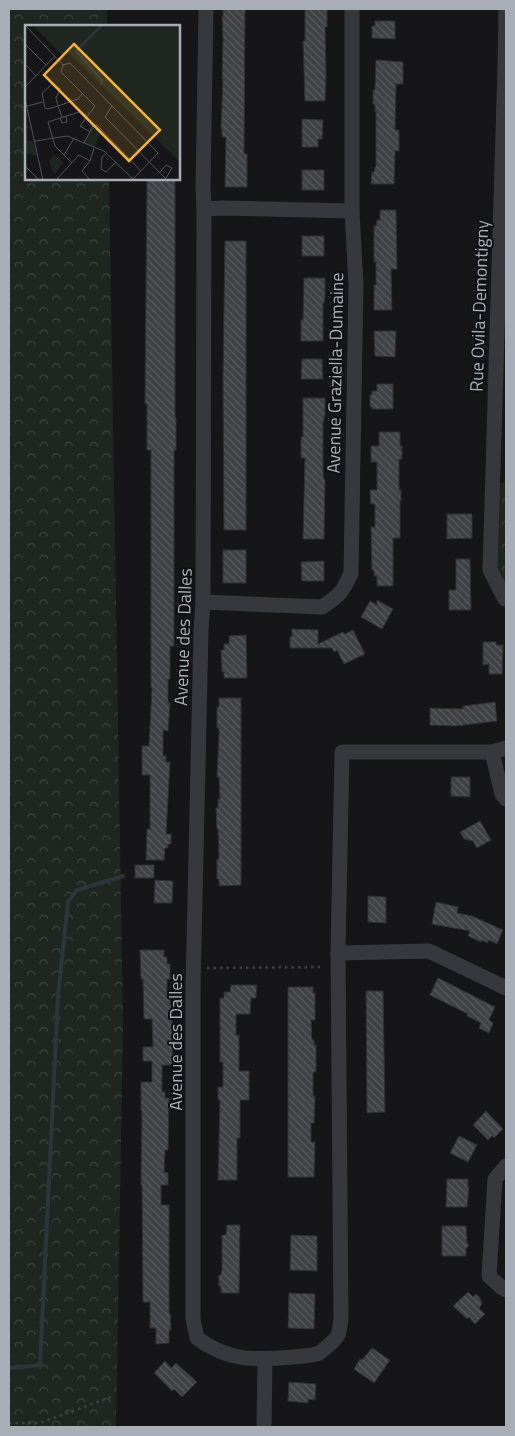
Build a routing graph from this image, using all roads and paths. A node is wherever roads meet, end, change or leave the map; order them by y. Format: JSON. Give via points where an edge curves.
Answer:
{"nodes":[{"id":1,"x":206,"y":9,"type":"edge"},
{"id":2,"x":352,"y":9,"type":"edge"},
{"id":3,"x":506,"y":9,"type":"edge"},
{"id":4,"x":204,"y":209,"type":"junction"},
{"id":5,"x":352,"y":211,"type":"junction"},
{"id":6,"x":506,"y":600,"type":"edge"},
{"id":7,"x":203,"y":602,"type":"junction"},
{"id":8,"x":499,"y":750,"type":"edge"},
{"id":9,"x":506,"y":799,"type":"edge"},
{"id":10,"x":338,"y":960,"type":"junction"},
{"id":11,"x":194,"y":968,"type":"junction"},
{"id":12,"x":506,"y":988,"type":"edge"},
{"id":13,"x":506,"y":1166,"type":"edge"},
{"id":14,"x":506,"y":1290,"type":"edge"},
{"id":15,"x":265,"y":1359,"type":"junction"},
{"id":16,"x":111,"y":1397,"type":"dead end"},
{"id":17,"x":9,"y":1423,"type":"edge"},
{"id":18,"x":264,"y":1427,"type":"edge"}],
"edges":[{"from":1,"to":4,"type":"street","name":"Avenue des Dalles"},
{"from":2,"to":5,"type":"street","name":"Avenue Graziella-Dumaine"},
{"from":3,"to":6,"type":"street","name":"Rue Ovila-Demontigny","via":[[490,570]]},
{"from":4,"to":5,"type":"street"},
{"from":4,"to":7,"type":"street","name":"Avenue des Dalles"},
{"from":5,"to":7,"type":"street","name":"Avenue Graziella-Dumaine","via":[[356,284],[351,573],[337,597],[322,607]]},
{"from":7,"to":11,"type":"street","name":"Avenue des Dalles"},
{"from":8,"to":9,"type":"street","via":[[502,794]]},
{"from":8,"to":10,"type":"street","name":"Avenue des Dalles","via":[[342,752]]},
{"from":10,"to":11,"type":"path"},
{"from":10,"to":12,"type":"street","via":[[429,951]]},
{"from":10,"to":15,"type":"street","name":"Avenue des Dalles","via":[[340,1328],[338,1336],[319,1354]]},
{"from":11,"to":15,"type":"street","name":"Avenue des Dalles","via":[[193,1319],[198,1338],[211,1348],[229,1355]]},
{"from":13,"to":14,"type":"street","via":[[495,1179],[489,1276]]},
{"from":15,"to":18,"type":"street"},
{"from":16,"to":17,"type":"path","via":[[40,1423]]}]}
